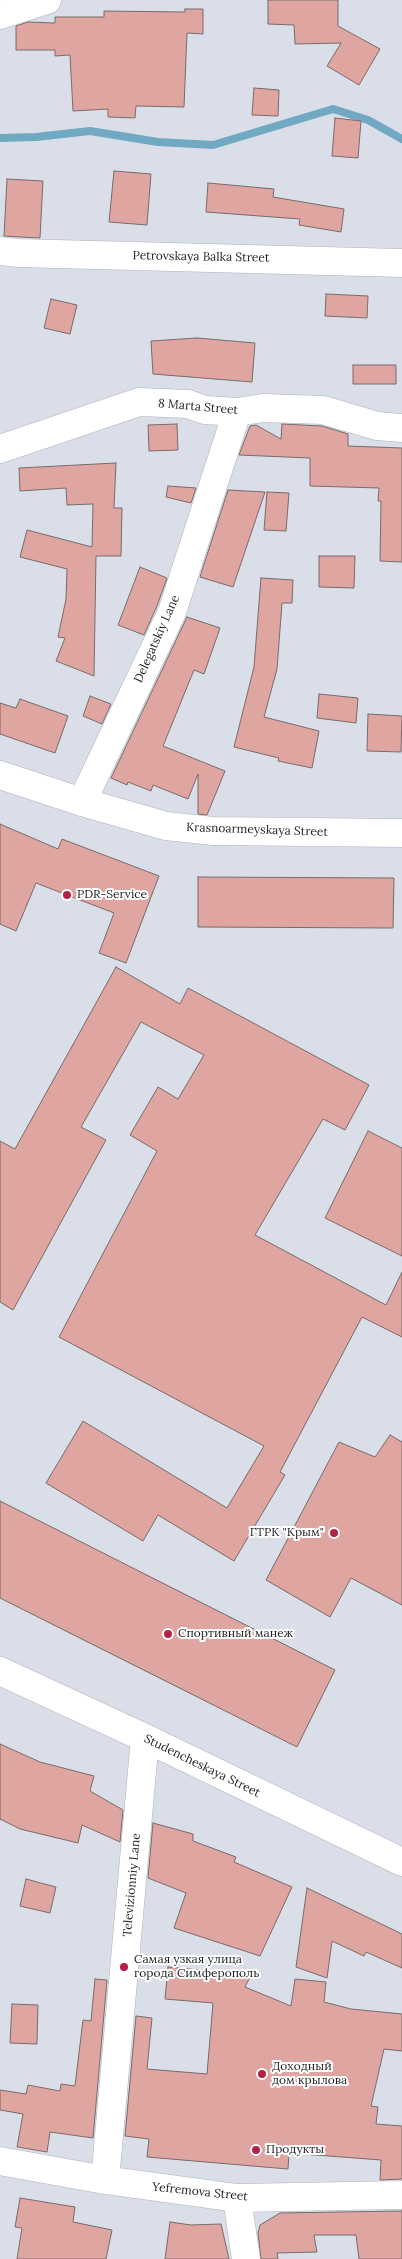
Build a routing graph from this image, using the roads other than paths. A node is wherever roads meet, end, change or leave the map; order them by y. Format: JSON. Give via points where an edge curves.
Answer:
{"nodes":[{"id":1,"x":47,"y":0,"type":"edge"},
{"id":2,"x":0,"y":15,"type":"edge"},
{"id":3,"x":0,"y":251,"type":"edge"},
{"id":4,"x":402,"y":263,"type":"edge"},
{"id":5,"x":237,"y":412,"type":"junction"},
{"id":6,"x":402,"y":428,"type":"edge"},
{"id":7,"x":0,"y":449,"type":"edge"},
{"id":8,"x":0,"y":775,"type":"edge"},
{"id":9,"x":82,"y":802,"type":"junction"},
{"id":10,"x":402,"y":834,"type":"edge"},
{"id":11,"x":0,"y":1671,"type":"edge"},
{"id":12,"x":145,"y":1738,"type":"junction"},
{"id":13,"x":402,"y":1862,"type":"edge"},
{"id":14,"x":0,"y":2161,"type":"edge"},
{"id":15,"x":105,"y":2180,"type":"junction"},
{"id":16,"x":402,"y":2195,"type":"edge"},
{"id":17,"x":237,"y":2198,"type":"junction"},
{"id":18,"x":246,"y":2259,"type":"edge"}],
"edges":[{"from":1,"to":2,"type":"street"},
{"from":3,"to":4,"type":"street","name":"Petrovskaya Balka Street"},
{"from":5,"to":6,"type":"street","name":"8 Marta Street","via":[[263,408],[323,410],[377,426]]},
{"from":5,"to":7,"type":"street","name":"8 Marta Street","via":[[205,410],[188,404],[139,402]]},
{"from":5,"to":9,"type":"street","name":"Delegatskiy Lane","via":[[172,612]]},
{"from":8,"to":9,"type":"street","name":"Krasnoarmeyskaya Street"},
{"from":9,"to":10,"type":"street","name":"Krasnoarmeyskaya Street","via":[[166,826],[213,831]]},
{"from":11,"to":12,"type":"street","name":"Studencheskaya Street"},
{"from":12,"to":13,"type":"street","name":"Studencheskaya Street"},
{"from":12,"to":15,"type":"street","name":"Televizionniy Lane"},
{"from":14,"to":15,"type":"street","name":"Yefremova Street"},
{"from":15,"to":17,"type":"street","name":"Yefremova Street"},
{"from":16,"to":17,"type":"street","name":"Yefremova Street"},
{"from":17,"to":18,"type":"street"}]}
